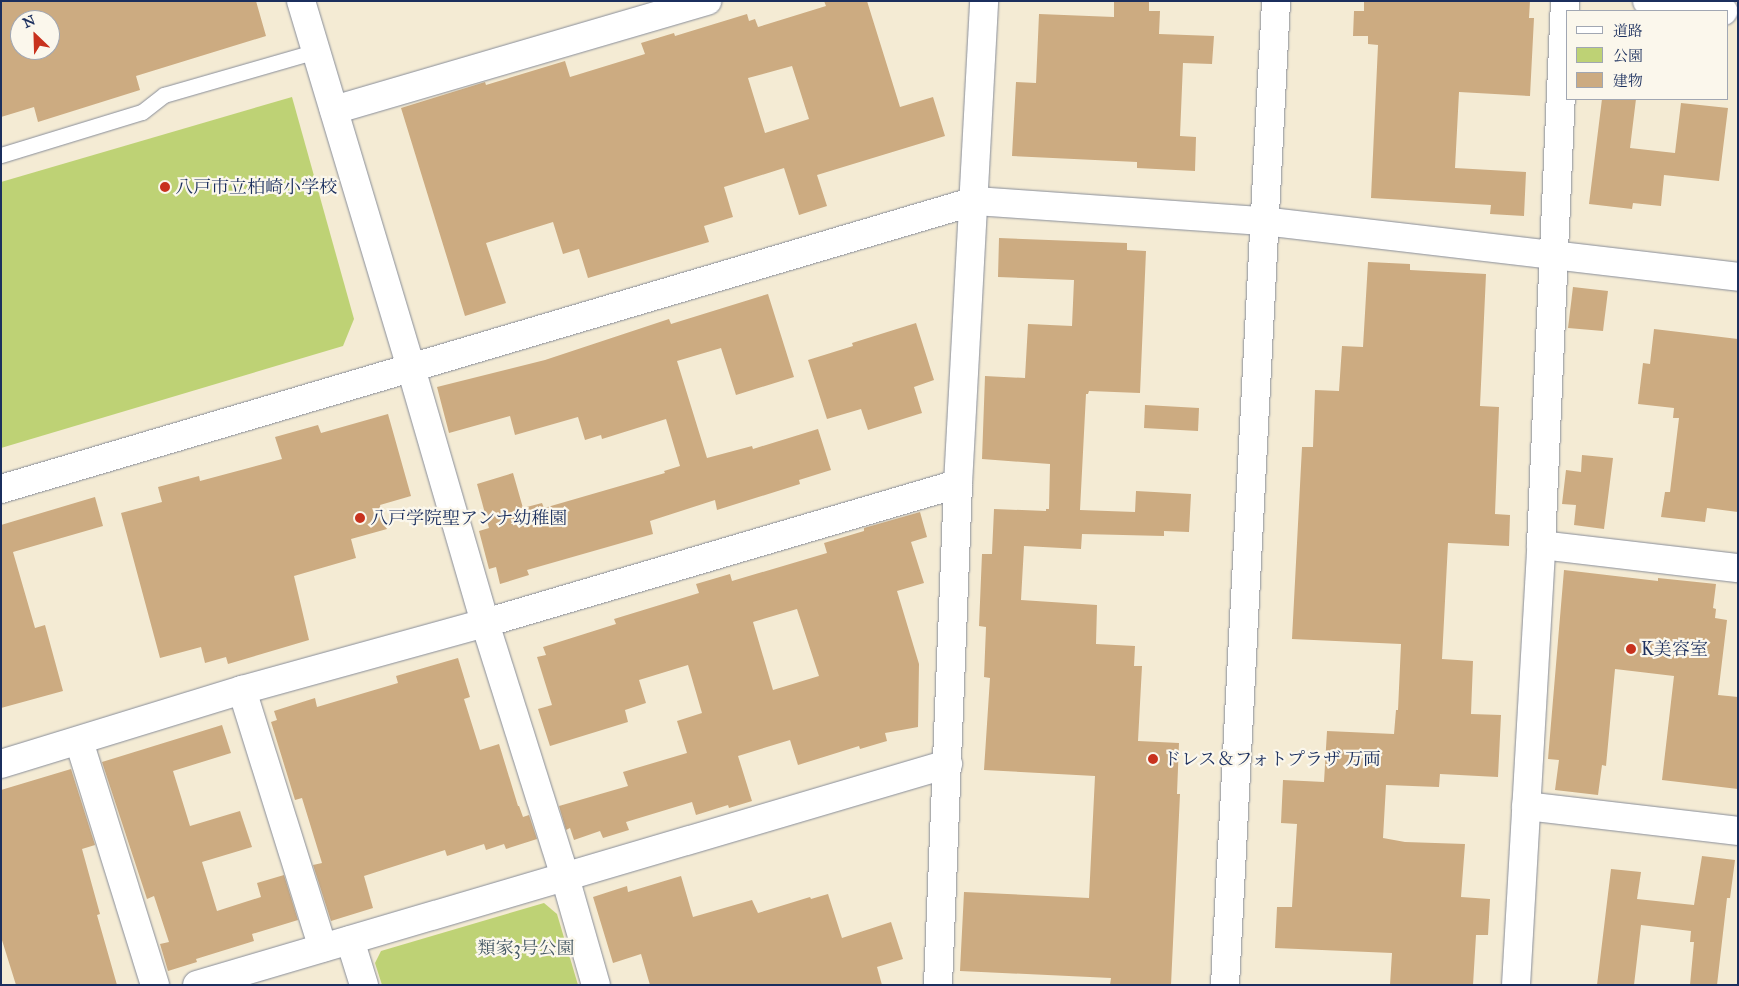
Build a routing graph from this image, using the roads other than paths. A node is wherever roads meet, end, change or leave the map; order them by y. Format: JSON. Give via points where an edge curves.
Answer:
{"nodes":[{"id":1,"x":301,"y":1,"type":"edge"},
{"id":2,"x":707,"y":1,"type":"edge"},
{"id":3,"x":984,"y":1,"type":"edge"},
{"id":4,"x":1276,"y":1,"type":"edge"},
{"id":5,"x":1564,"y":1,"type":"edge"},
{"id":6,"x":1647,"y":1,"type":"edge"},
{"id":7,"x":1715,"y":10,"type":"edge"},
{"id":8,"x":316,"y":51,"type":"junction"},
{"id":9,"x":334,"y":110,"type":"junction"},
{"id":10,"x":1,"y":155,"type":"edge"},
{"id":11,"x":975,"y":201,"type":"junction"},
{"id":12,"x":1263,"y":221,"type":"junction"},
{"id":13,"x":1552,"y":256,"type":"junction"},
{"id":14,"x":1738,"y":278,"type":"edge"},
{"id":15,"x":411,"y":368,"type":"junction"},
{"id":16,"x":958,"y":484,"type":"junction"},
{"id":17,"x":1,"y":489,"type":"edge"},
{"id":18,"x":1541,"y":545,"type":"junction"},
{"id":19,"x":1738,"y":568,"type":"edge"},
{"id":20,"x":485,"y":623,"type":"junction"},
{"id":21,"x":242,"y":690,"type":"junction"},
{"id":22,"x":79,"y":741,"type":"junction"},
{"id":23,"x":1,"y":764,"type":"edge"},
{"id":24,"x":948,"y":764,"type":"junction"},
{"id":25,"x":1526,"y":806,"type":"junction"},
{"id":26,"x":1738,"y":831,"type":"edge"},
{"id":27,"x":565,"y":877,"type":"junction"},
{"id":28,"x":350,"y":940,"type":"junction"},
{"id":29,"x":323,"y":948,"type":"junction"},
{"id":30,"x":155,"y":985,"type":"edge"},
{"id":31,"x":197,"y":985,"type":"edge"},
{"id":32,"x":364,"y":985,"type":"edge"},
{"id":33,"x":596,"y":985,"type":"edge"},
{"id":34,"x":938,"y":985,"type":"edge"},
{"id":35,"x":1225,"y":985,"type":"edge"},
{"id":36,"x":1516,"y":985,"type":"edge"}],
"edges":[{"from":1,"to":8,"type":"street"},
{"from":2,"to":9,"type":"street"},
{"from":3,"to":11,"type":"street"},
{"from":4,"to":12,"type":"street"},
{"from":5,"to":13,"type":"street"},
{"from":6,"to":7,"type":"street"},
{"from":8,"to":9,"type":"street"},
{"from":8,"to":10,"type":"lane","via":[[164,96],[142,112]]},
{"from":9,"to":15,"type":"street"},
{"from":11,"to":12,"type":"street"},
{"from":11,"to":15,"type":"street"},
{"from":11,"to":16,"type":"street"},
{"from":12,"to":13,"type":"street"},
{"from":12,"to":35,"type":"street"},
{"from":13,"to":14,"type":"street"},
{"from":13,"to":18,"type":"street"},
{"from":15,"to":17,"type":"street"},
{"from":15,"to":20,"type":"street"},
{"from":16,"to":20,"type":"street"},
{"from":16,"to":24,"type":"street"},
{"from":18,"to":19,"type":"street"},
{"from":18,"to":25,"type":"street"},
{"from":20,"to":21,"type":"street"},
{"from":20,"to":27,"type":"street"},
{"from":21,"to":22,"type":"street"},
{"from":21,"to":29,"type":"street"},
{"from":22,"to":23,"type":"street"},
{"from":22,"to":30,"type":"street"},
{"from":24,"to":27,"type":"street"},
{"from":24,"to":34,"type":"street"},
{"from":25,"to":26,"type":"street"},
{"from":25,"to":36,"type":"street"},
{"from":27,"to":28,"type":"street"},
{"from":27,"to":33,"type":"street"},
{"from":28,"to":29,"type":"street"},
{"from":28,"to":32,"type":"street"},
{"from":29,"to":31,"type":"street"}]}
